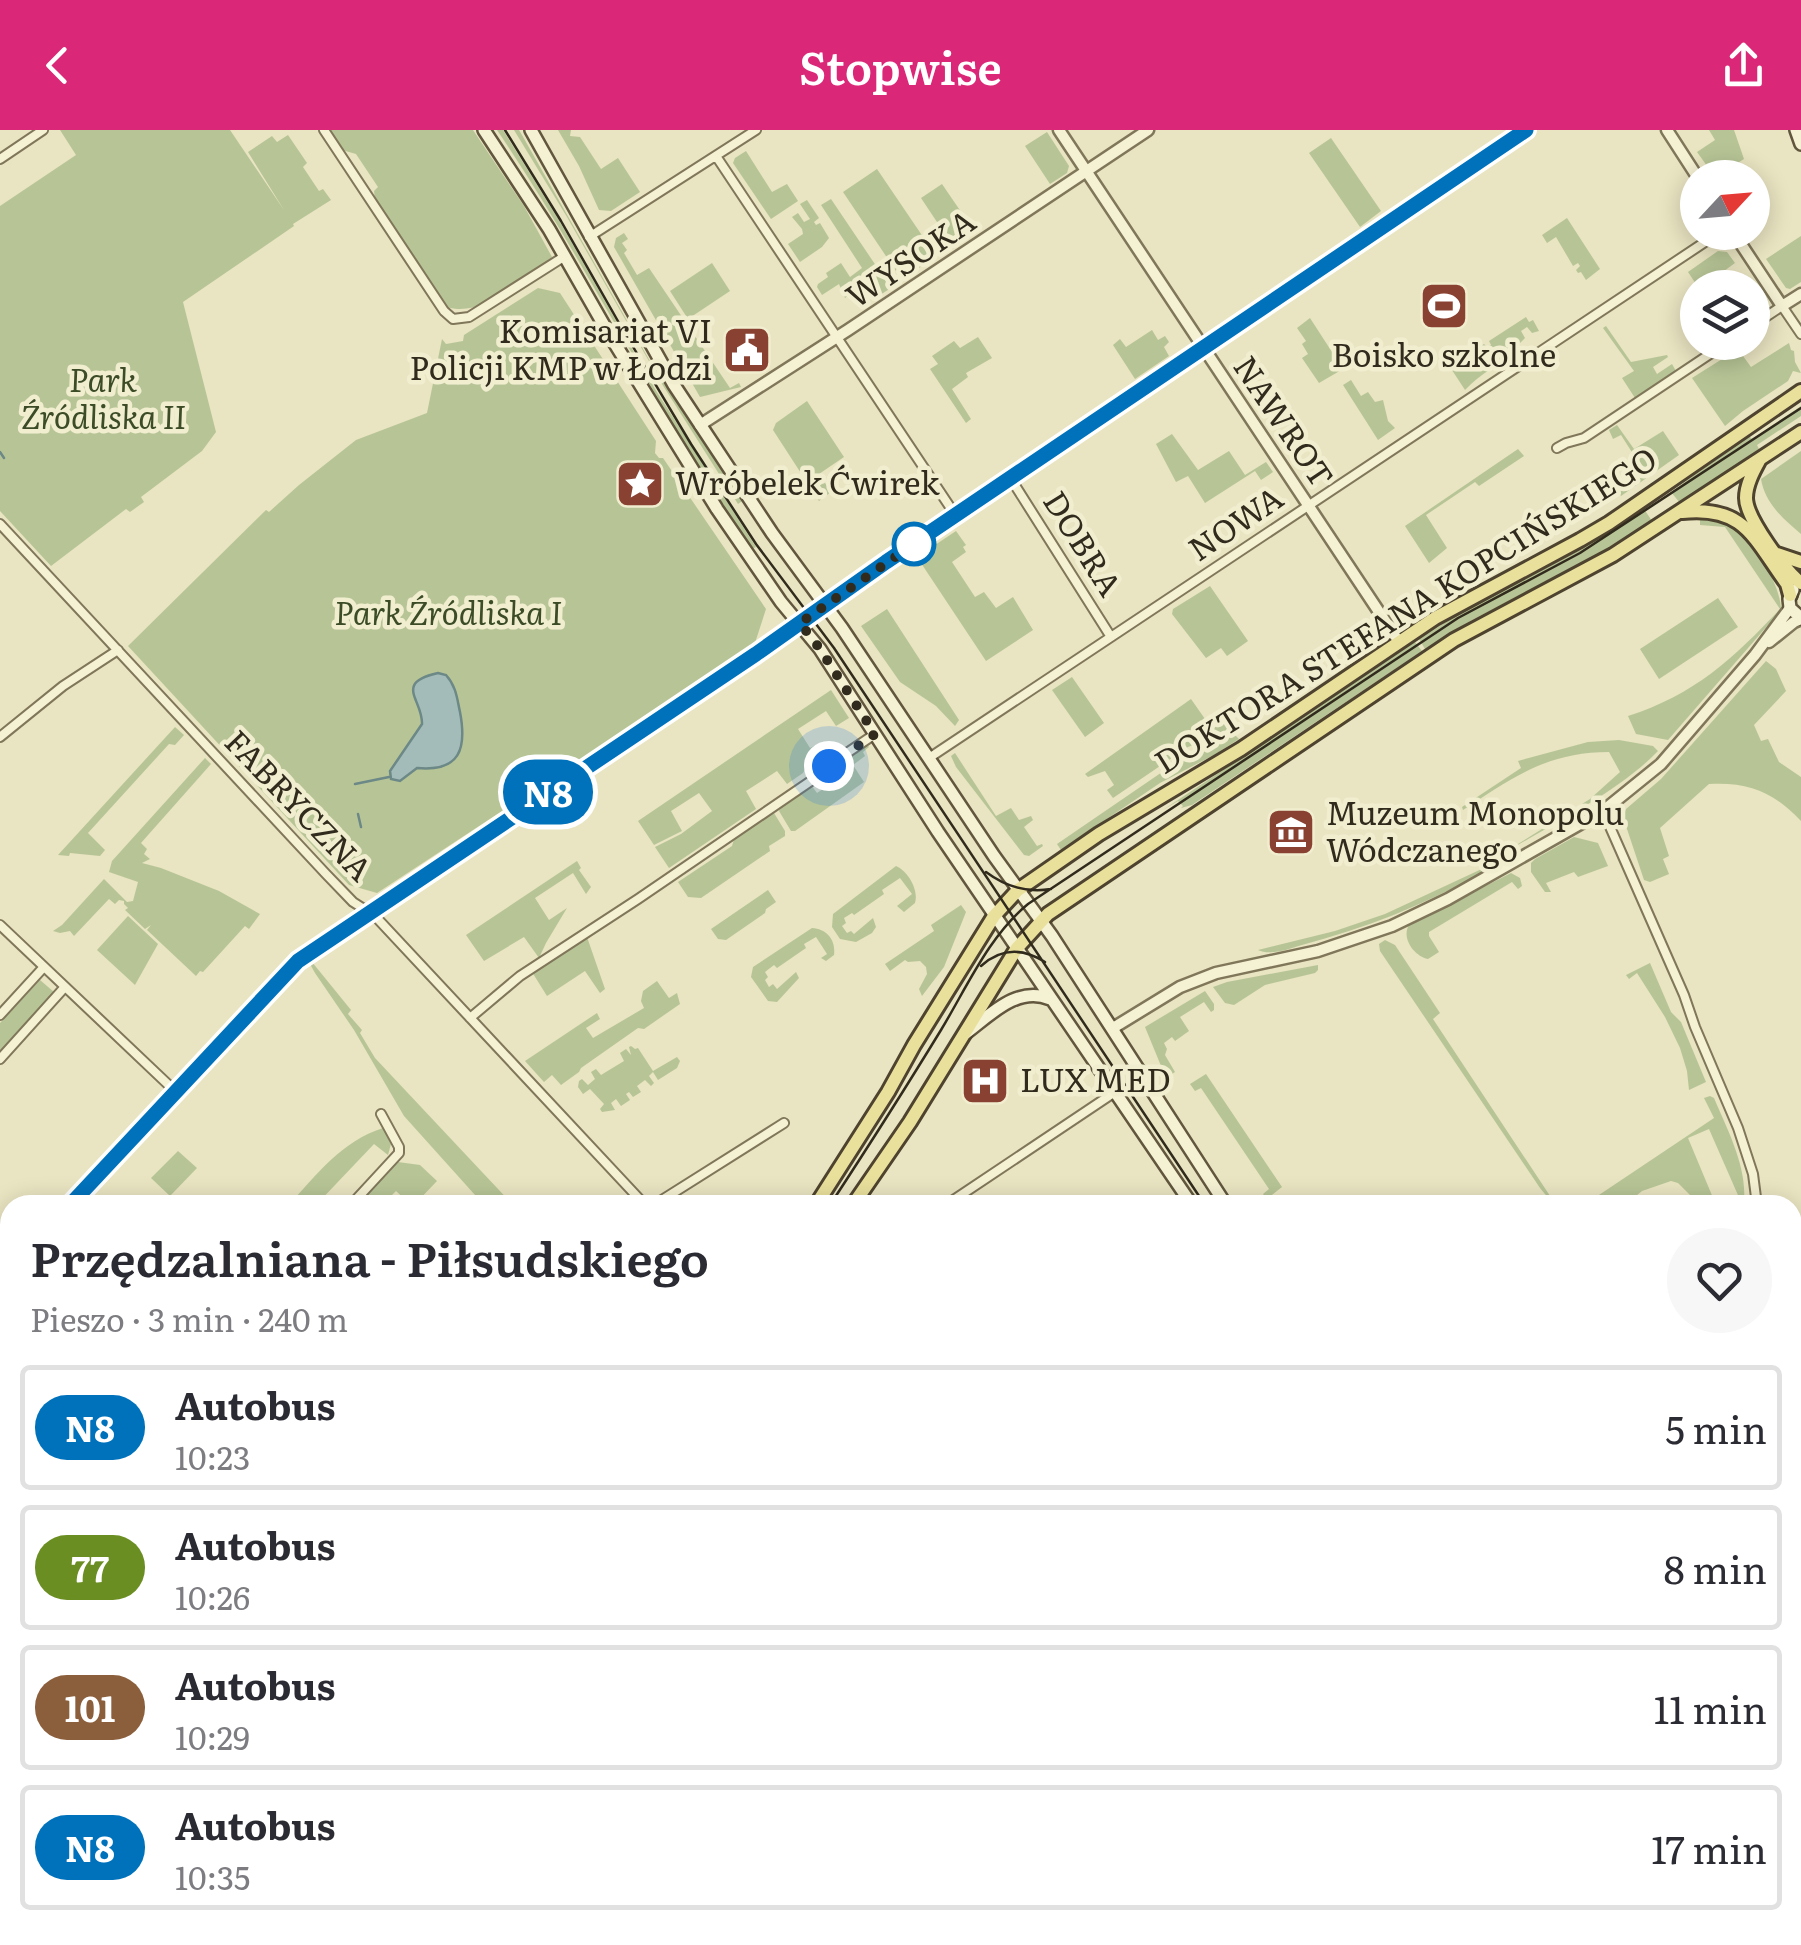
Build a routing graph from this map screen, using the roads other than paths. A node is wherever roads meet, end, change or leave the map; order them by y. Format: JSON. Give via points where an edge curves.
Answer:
{"nodes":[{"id":1,"x":43,"y":130,"type":"edge"},
{"id":2,"x":324,"y":130,"type":"edge"},
{"id":3,"x":484,"y":130,"type":"edge"},
{"id":4,"x":531,"y":130,"type":"edge"},
{"id":5,"x":756,"y":130,"type":"edge"},
{"id":6,"x":1059,"y":130,"type":"edge"},
{"id":7,"x":1148,"y":130,"type":"edge"},
{"id":8,"x":1526,"y":130,"type":"edge"},
{"id":9,"x":1667,"y":130,"type":"edge"},
{"id":10,"x":1796,"y":130,"type":"edge"},
{"id":11,"x":1801,"y":144,"type":"edge"},
{"id":12,"x":716,"y":156,"type":"junction"},
{"id":13,"x":0,"y":158,"type":"edge"},
{"id":14,"x":1686,"y":160,"type":"edge"},
{"id":15,"x":1086,"y":171,"type":"junction"},
{"id":16,"x":589,"y":236,"type":"junction"},
{"id":17,"x":1693,"y":250,"type":"edge"},
{"id":18,"x":1746,"y":250,"type":"edge"},
{"id":19,"x":564,"y":256,"type":"junction"},
{"id":20,"x":1801,"y":294,"type":"edge"},
{"id":21,"x":1782,"y":306,"type":"junction"},
{"id":22,"x":1770,"y":314,"type":"edge"},
{"id":23,"x":1801,"y":334,"type":"edge"},
{"id":24,"x":837,"y":338,"type":"junction"},
{"id":25,"x":1204,"y":348,"type":"junction"},
{"id":26,"x":1701,"y":360,"type":"edge"},
{"id":27,"x":1801,"y":391,"type":"edge"},
{"id":28,"x":700,"y":425,"type":"junction"},
{"id":29,"x":1801,"y":432,"type":"edge"},
{"id":30,"x":1558,"y":448,"type":"dead end"},
{"id":31,"x":1760,"y":458,"type":"junction"},
{"id":32,"x":1011,"y":479,"type":"junction"},
{"id":33,"x":1308,"y":506,"type":"junction"},
{"id":34,"x":1679,"y":512,"type":"junction"},
{"id":35,"x":956,"y":516,"type":"junction"},
{"id":36,"x":0,"y":524,"type":"edge"},
{"id":37,"x":1775,"y":553,"type":"junction"},
{"id":38,"x":1801,"y":562,"type":"edge"},
{"id":39,"x":1796,"y":593,"type":"edge"},
{"id":40,"x":824,"y":606,"type":"junction"},
{"id":41,"x":1801,"y":618,"type":"edge"},
{"id":42,"x":800,"y":623,"type":"junction"},
{"id":43,"x":1111,"y":637,"type":"junction"},
{"id":44,"x":1399,"y":642,"type":"junction"},
{"id":45,"x":1764,"y":646,"type":"junction"},
{"id":46,"x":118,"y":650,"type":"junction"},
{"id":47,"x":875,"y":734,"type":"junction"},
{"id":48,"x":0,"y":737,"type":"edge"},
{"id":49,"x":929,"y":758,"type":"junction"},
{"id":50,"x":1603,"y":811,"type":"junction"},
{"id":51,"x":1018,"y":890,"type":"junction"},
{"id":52,"x":369,"y":912,"type":"junction"},
{"id":53,"x":994,"y":916,"type":"junction"},
{"id":54,"x":1041,"y":921,"type":"junction"},
{"id":55,"x":0,"y":925,"type":"edge"},
{"id":56,"x":1018,"y":948,"type":"junction"},
{"id":57,"x":43,"y":968,"type":"junction"},
{"id":58,"x":64,"y":988,"type":"junction"},
{"id":59,"x":1053,"y":1002,"type":"junction"},
{"id":60,"x":0,"y":1015,"type":"edge"},
{"id":61,"x":470,"y":1018,"type":"junction"},
{"id":62,"x":1113,"y":1028,"type":"junction"},
{"id":63,"x":966,"y":1033,"type":"junction"},
{"id":64,"x":0,"y":1059,"type":"edge"},
{"id":65,"x":175,"y":1091,"type":"junction"},
{"id":66,"x":1115,"y":1092,"type":"junction"},
{"id":67,"x":381,"y":1114,"type":"dead end"},
{"id":68,"x":784,"y":1123,"type":"dead end"},
{"id":69,"x":79,"y":1195,"type":"edge"},
{"id":70,"x":360,"y":1195,"type":"edge"},
{"id":71,"x":636,"y":1195,"type":"edge"},
{"id":72,"x":670,"y":1195,"type":"edge"},
{"id":73,"x":822,"y":1195,"type":"edge"},
{"id":74,"x":860,"y":1195,"type":"edge"},
{"id":75,"x":961,"y":1195,"type":"edge"},
{"id":76,"x":1185,"y":1195,"type":"edge"},
{"id":77,"x":1219,"y":1195,"type":"edge"},
{"id":78,"x":1755,"y":1195,"type":"edge"}],
"edges":[{"from":1,"to":13,"type":"street"},
{"from":2,"to":19,"type":"street","via":[[453,318],[470,317]]},
{"from":3,"to":19,"type":"main road"},
{"from":4,"to":16,"type":"main road"},
{"from":5,"to":12,"type":"street"},
{"from":6,"to":15,"type":"street","name":"NAWROT"},
{"from":7,"to":15,"type":"street","name":"WYSOKA"},
{"from":8,"to":25,"type":"street"},
{"from":9,"to":14,"type":"street"},
{"from":10,"to":11,"type":"main road"},
{"from":12,"to":16,"type":"street"},
{"from":12,"to":24,"type":"street"},
{"from":15,"to":24,"type":"street","name":"WYSOKA"},
{"from":15,"to":25,"type":"street","name":"NAWROT"},
{"from":16,"to":28,"type":"main road"},
{"from":17,"to":33,"type":"street","name":"NOWA"},
{"from":18,"to":21,"type":"street"},
{"from":19,"to":42,"type":"main road","via":[[716,509]]},
{"from":20,"to":21,"type":"street"},
{"from":21,"to":22,"type":"street"},
{"from":21,"to":23,"type":"street"},
{"from":24,"to":28,"type":"street","name":"WYSOKA"},
{"from":24,"to":35,"type":"street"},
{"from":25,"to":32,"type":"street"},
{"from":25,"to":33,"type":"street","name":"NAWROT"},
{"from":26,"to":30,"type":"street","via":[[1584,438]]},
{"from":27,"to":44,"type":"main road","name":"DOKTORA STEFANA KOPCIŃSKIEGO","via":[[1608,523]]},
{"from":28,"to":40,"type":"main road"},
{"from":29,"to":31,"type":"main road","name":"DOKTORA STEFANA KOPCIŃSKIEGO"},
{"from":31,"to":34,"type":"main road","name":"DOKTORA STEFANA KOPCIŃSKIEGO"},
{"from":31,"to":37,"type":"main road","via":[[1746,502]]},
{"from":32,"to":35,"type":"street"},
{"from":32,"to":43,"type":"street","name":"DOBRA"},
{"from":33,"to":43,"type":"street","name":"NOWA"},
{"from":33,"to":44,"type":"street","name":"NAWROT"},
{"from":34,"to":39,"type":"main road","via":[[1714,512],[1742,523]]},
{"from":34,"to":54,"type":"main road","name":"DOKTORA STEFANA KOPCIŃSKIEGO","via":[[1454,640]]},
{"from":35,"to":40,"type":"street"},
{"from":36,"to":46,"type":"street","name":"FABRYCZNA"},
{"from":37,"to":38,"type":"main road"},
{"from":37,"to":39,"type":"main road"},
{"from":39,"to":41,"type":"main road"},
{"from":39,"to":45,"type":"street"},
{"from":40,"to":42,"type":"street"},
{"from":40,"to":49,"type":"main road"},
{"from":41,"to":45,"type":"street"},
{"from":42,"to":47,"type":"main road"},
{"from":42,"to":52,"type":"street"},
{"from":43,"to":49,"type":"street","name":"NOWA"},
{"from":44,"to":51,"type":"main road","name":"DOKTORA STEFANA KOPCIŃSKIEGO"},
{"from":45,"to":50,"type":"street","via":[[1661,764]]},
{"from":46,"to":48,"type":"street"},
{"from":46,"to":52,"type":"street","name":"FABRYCZNA"},
{"from":47,"to":53,"type":"main road"},
{"from":47,"to":61,"type":"street","via":[[520,976]]},
{"from":49,"to":51,"type":"main road"},
{"from":50,"to":62,"type":"street","via":[[1392,926],[1198,980]]},
{"from":50,"to":78,"type":"street","via":[[1738,1128]]},
{"from":51,"to":53,"type":"main road","name":"DOKTORA STEFANA KOPCIŃSKIEGO"},
{"from":51,"to":54,"type":"main road"},
{"from":52,"to":61,"type":"street","name":"FABRYCZNA"},
{"from":52,"to":65,"type":"street","via":[[286,971]]},
{"from":53,"to":56,"type":"main road"},
{"from":53,"to":73,"type":"main road","name":"DOKTORA STEFANA KOPCIŃSKIEGO"},
{"from":54,"to":56,"type":"main road","name":"DOKTORA STEFANA KOPCIŃSKIEGO"},
{"from":54,"to":62,"type":"main road"},
{"from":55,"to":57,"type":"street"},
{"from":56,"to":59,"type":"main road"},
{"from":56,"to":63,"type":"main road","name":"DOKTORA STEFANA KOPCIŃSKIEGO"},
{"from":57,"to":58,"type":"street"},
{"from":57,"to":60,"type":"street"},
{"from":58,"to":64,"type":"street"},
{"from":58,"to":65,"type":"street"},
{"from":59,"to":63,"type":"main road","via":[[1037,995],[1015,999]]},
{"from":59,"to":66,"type":"main road"},
{"from":61,"to":71,"type":"street","name":"FABRYCZNA"},
{"from":62,"to":77,"type":"main road"},
{"from":63,"to":74,"type":"main road","name":"DOKTORA STEFANA KOPCIŃSKIEGO"},
{"from":65,"to":69,"type":"street"},
{"from":66,"to":75,"type":"street"},
{"from":66,"to":76,"type":"main road"},
{"from":67,"to":70,"type":"street","via":[[400,1152]]},
{"from":68,"to":72,"type":"street"}]}
